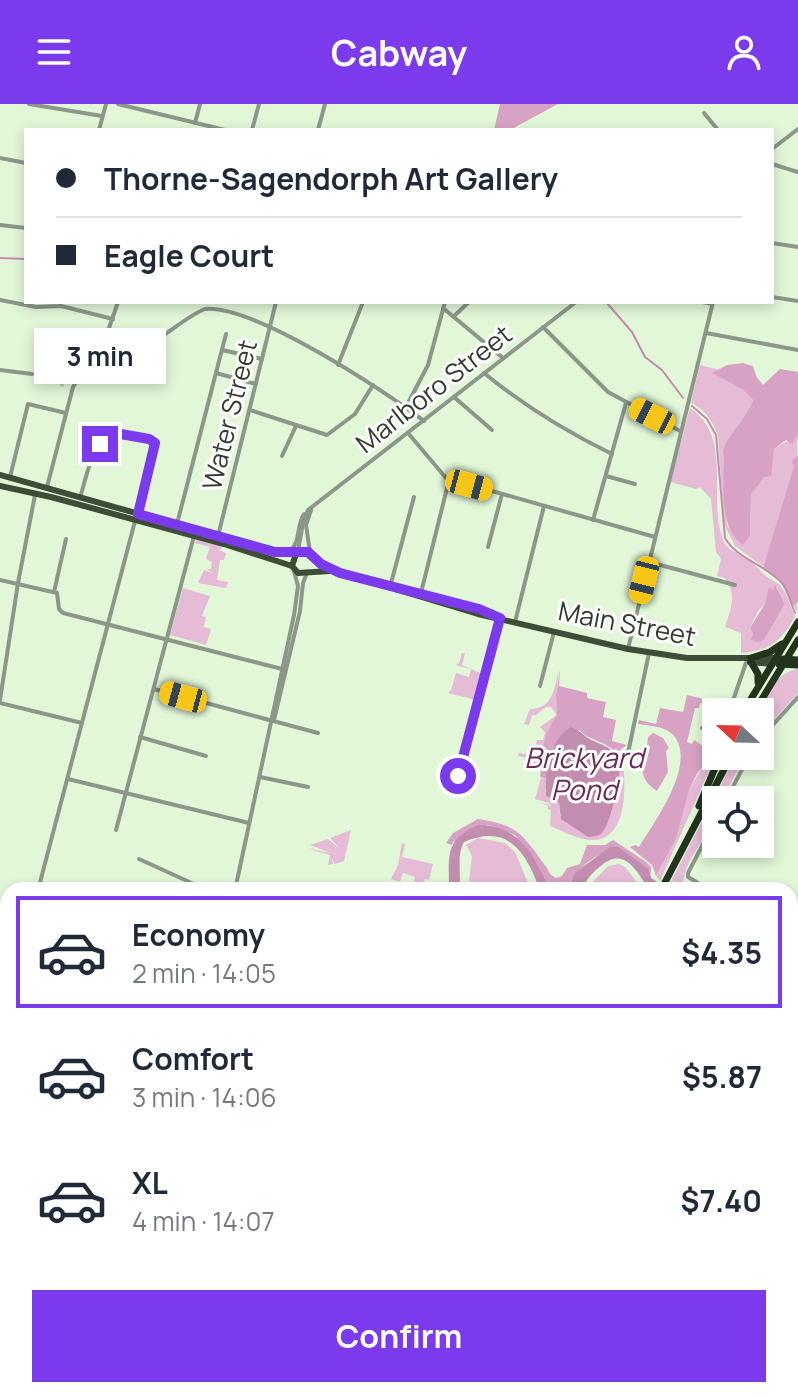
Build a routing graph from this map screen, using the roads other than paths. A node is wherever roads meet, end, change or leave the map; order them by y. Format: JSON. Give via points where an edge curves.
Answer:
{"nodes":[{"id":1,"x":29,"y":104,"type":"edge"},
{"id":2,"x":106,"y":104,"type":"edge"},
{"id":3,"x":118,"y":104,"type":"edge"},
{"id":4,"x":200,"y":104,"type":"edge"},
{"id":5,"x":259,"y":104,"type":"edge"},
{"id":6,"x":325,"y":104,"type":"edge"},
{"id":7,"x":704,"y":113,"type":"dead end"},
{"id":8,"x":102,"y":116,"type":"junction"},
{"id":9,"x":195,"y":123,"type":"junction"},
{"id":10,"x":99,"y":128,"type":"edge"},
{"id":11,"x":216,"y":128,"type":"edge"},
{"id":12,"x":253,"y":128,"type":"edge"},
{"id":13,"x":319,"y":128,"type":"edge"},
{"id":14,"x":716,"y":128,"type":"edge"},
{"id":15,"x":798,"y":129,"type":"edge"},
{"id":16,"x":774,"y":147,"type":"edge"},
{"id":17,"x":0,"y":158,"type":"edge"},
{"id":18,"x":24,"y":163,"type":"edge"},
{"id":19,"x":774,"y":165,"type":"edge"},
{"id":20,"x":798,"y":172,"type":"edge"},
{"id":21,"x":0,"y":225,"type":"edge"},
{"id":22,"x":24,"y":228,"type":"edge"},
{"id":23,"x":774,"y":243,"type":"edge"},
{"id":24,"x":798,"y":247,"type":"edge"},
{"id":25,"x":774,"y":297,"type":"edge"},
{"id":26,"x":0,"y":300,"type":"edge"},
{"id":27,"x":798,"y":301,"type":"edge"},
{"id":28,"x":54,"y":304,"type":"edge"},
{"id":29,"x":117,"y":304,"type":"edge"},
{"id":30,"x":276,"y":304,"type":"edge"},
{"id":31,"x":362,"y":304,"type":"edge"},
{"id":32,"x":467,"y":304,"type":"edge"},
{"id":33,"x":573,"y":304,"type":"edge"},
{"id":34,"x":713,"y":304,"type":"edge"},
{"id":35,"x":444,"y":305,"type":"edge"},
{"id":36,"x":454,"y":316,"type":"junction"},
{"id":37,"x":113,"y":319,"type":"junction"},
{"id":38,"x":270,"y":327,"type":"junction"},
{"id":39,"x":543,"y":327,"type":"junction"},
{"id":40,"x":705,"y":332,"type":"junction"},
{"id":41,"x":226,"y":334,"type":"dead end"},
{"id":42,"x":103,"y":338,"type":"junction"},
{"id":43,"x":222,"y":350,"type":"junction"},
{"id":44,"x":798,"y":350,"type":"edge"},
{"id":45,"x":503,"y":358,"type":"junction"},
{"id":46,"x":262,"y":359,"type":"junction"},
{"id":47,"x":338,"y":365,"type":"junction"},
{"id":48,"x":0,"y":370,"type":"edge"},
{"id":49,"x":216,"y":373,"type":"junction"},
{"id":50,"x":484,"y":373,"type":"junction"},
{"id":51,"x":32,"y":374,"type":"dead end"},
{"id":52,"x":256,"y":384,"type":"junction"},
{"id":53,"x":66,"y":385,"type":"tunnel mouth"},
{"id":54,"x":373,"y":385,"type":"junction"},
{"id":55,"x":73,"y":387,"type":"junction"},
{"id":56,"x":454,"y":397,"type":"junction"},
{"id":57,"x":626,"y":403,"type":"junction"},
{"id":58,"x":406,"y":407,"type":"junction"},
{"id":59,"x":249,"y":410,"type":"junction"},
{"id":60,"x":66,"y":413,"type":"junction"},
{"id":61,"x":424,"y":421,"type":"junction"},
{"id":62,"x":296,"y":426,"type":"junction"},
{"id":63,"x":492,"y":430,"type":"dead end"},
{"id":64,"x":680,"y":431,"type":"junction"},
{"id":65,"x":408,"y":433,"type":"junction"},
{"id":66,"x":612,"y":454,"type":"junction"},
{"id":67,"x":282,"y":456,"type":"dead end"},
{"id":68,"x":0,"y":475,"type":"edge"},
{"id":69,"x":606,"y":476,"type":"junction"},
{"id":70,"x":10,"y":478,"type":"junction"},
{"id":71,"x":449,"y":480,"type":"junction"},
{"id":72,"x":635,"y":484,"type":"dead end"},
{"id":73,"x":0,"y":486,"type":"edge"},
{"id":74,"x":45,"y":492,"type":"junction"},
{"id":75,"x":502,"y":494,"type":"junction"},
{"id":76,"x":35,"y":495,"type":"junction"},
{"id":77,"x":414,"y":497,"type":"dead end"},
{"id":78,"x":80,"y":498,"type":"junction"},
{"id":79,"x":315,"y":505,"type":"junction"},
{"id":80,"x":544,"y":506,"type":"junction"},
{"id":81,"x":308,"y":510,"type":"junction"},
{"id":82,"x":136,"y":516,"type":"junction"},
{"id":83,"x":593,"y":520,"type":"junction"},
{"id":84,"x":177,"y":524,"type":"junction"},
{"id":85,"x":194,"y":536,"type":"junction"},
{"id":86,"x":218,"y":536,"type":"junction"},
{"id":87,"x":655,"y":537,"type":"junction"},
{"id":88,"x":66,"y":539,"type":"dead end"},
{"id":89,"x":488,"y":547,"type":"dead end"},
{"id":90,"x":286,"y":553,"type":"junction"},
{"id":91,"x":296,"y":553,"type":"junction"},
{"id":92,"x":312,"y":556,"type":"junction"},
{"id":93,"x":649,"y":562,"type":"junction"},
{"id":94,"x":292,"y":567,"type":"junction"},
{"id":95,"x":309,"y":572,"type":"junction"},
{"id":96,"x":342,"y":573,"type":"junction"},
{"id":97,"x":0,"y":580,"type":"edge"},
{"id":98,"x":18,"y":583,"type":"junction"},
{"id":99,"x":735,"y":585,"type":"dead end"},
{"id":100,"x":390,"y":587,"type":"junction"},
{"id":101,"x":54,"y":592,"type":"junction"},
{"id":102,"x":421,"y":593,"type":"junction"},
{"id":103,"x":500,"y":618,"type":"junction"},
{"id":104,"x":515,"y":622,"type":"junction"},
{"id":105,"x":798,"y":622,"type":"edge"},
{"id":106,"x":108,"y":624,"type":"junction"},
{"id":107,"x":554,"y":632,"type":"junction"},
{"id":108,"x":795,"y":636,"type":"edge"},
{"id":109,"x":166,"y":640,"type":"junction"},
{"id":110,"x":628,"y":649,"type":"junction"},
{"id":111,"x":649,"y":653,"type":"junction"},
{"id":112,"x":750,"y":660,"type":"junction"},
{"id":113,"x":779,"y":661,"type":"junction"},
{"id":114,"x":798,"y":662,"type":"edge"},
{"id":115,"x":282,"y":669,"type":"junction"},
{"id":116,"x":540,"y":686,"type":"dead end"},
{"id":117,"x":153,"y":689,"type":"junction"},
{"id":118,"x":756,"y":689,"type":"junction"},
{"id":119,"x":798,"y":697,"type":"edge"},
{"id":120,"x":735,"y":698,"type":"edge"},
{"id":121,"x":751,"y":698,"type":"edge"},
{"id":122,"x":761,"y":698,"type":"edge"},
{"id":123,"x":0,"y":701,"type":"edge"},
{"id":124,"x":272,"y":722,"type":"junction"},
{"id":125,"x":82,"y":723,"type":"junction"},
{"id":126,"x":774,"y":724,"type":"edge"},
{"id":127,"x":318,"y":733,"type":"dead end"},
{"id":128,"x":140,"y":737,"type":"junction"},
{"id":129,"x":628,"y":753,"type":"dead end"},
{"id":130,"x":206,"y":756,"type":"dead end"},
{"id":131,"x":714,"y":770,"type":"edge"},
{"id":132,"x":723,"y":770,"type":"edge"},
{"id":133,"x":259,"y":777,"type":"junction"},
{"id":134,"x":68,"y":779,"type":"junction"},
{"id":135,"x":456,"y":784,"type":"dead end"},
{"id":136,"x":308,"y":787,"type":"dead end"},
{"id":137,"x":125,"y":794,"type":"junction"},
{"id":138,"x":249,"y":823,"type":"junction"},
{"id":139,"x":116,"y":830,"type":"dead end"},
{"id":140,"x":684,"y":842,"type":"junction"},
{"id":141,"x":702,"y":846,"type":"edge"},
{"id":142,"x":139,"y":859,"type":"dead end"},
{"id":143,"x":40,"y":882,"type":"edge"},
{"id":144,"x":189,"y":882,"type":"edge"},
{"id":145,"x":237,"y":882,"type":"edge"},
{"id":146,"x":665,"y":882,"type":"edge"},
{"id":147,"x":696,"y":882,"type":"edge"}],
"edges":[{"from":1,"to":8,"type":"street"},
{"from":2,"to":8,"type":"street"},
{"from":3,"to":9,"type":"street"},
{"from":4,"to":9,"type":"street"},
{"from":5,"to":12,"type":"street"},
{"from":6,"to":13,"type":"street"},
{"from":7,"to":14,"type":"street"},
{"from":8,"to":10,"type":"street"},
{"from":9,"to":11,"type":"street"},
{"from":15,"to":16,"type":"street"},
{"from":17,"to":18,"type":"street"},
{"from":19,"to":20,"type":"street"},
{"from":21,"to":22,"type":"street"},
{"from":23,"to":24,"type":"street"},
{"from":25,"to":27,"type":"street"},
{"from":26,"to":28,"type":"street","via":[[36,307]]},
{"from":28,"to":37,"type":"street"},
{"from":29,"to":37,"type":"street"},
{"from":30,"to":38,"type":"street","name":"Water Street"},
{"from":31,"to":47,"type":"street"},
{"from":32,"to":36,"type":"street"},
{"from":33,"to":39,"type":"street","name":"Marlboro Street"},
{"from":34,"to":40,"type":"street"},
{"from":35,"to":36,"type":"street"},
{"from":35,"to":58,"type":"street","via":[[428,365]]},
{"from":36,"to":45,"type":"street"},
{"from":37,"to":42,"type":"street"},
{"from":38,"to":42,"type":"street","via":[[209,309],[142,348],[125,349]]},
{"from":38,"to":46,"type":"street","name":"Water Street"},
{"from":38,"to":47,"type":"street"},
{"from":39,"to":45,"type":"street","name":"Marlboro Street"},
{"from":39,"to":57,"type":"street","via":[[608,392]]},
{"from":40,"to":44,"type":"street"},
{"from":40,"to":64,"type":"street"},
{"from":41,"to":43,"type":"street"},
{"from":42,"to":55,"type":"street"},
{"from":43,"to":46,"type":"street"},
{"from":43,"to":49,"type":"street"},
{"from":45,"to":50,"type":"street","name":"Marlboro Street"},
{"from":46,"to":52,"type":"street","name":"Water Street"},
{"from":47,"to":54,"type":"street"},
{"from":48,"to":51,"type":"street"},
{"from":49,"to":52,"type":"street"},
{"from":49,"to":84,"type":"street"},
{"from":50,"to":56,"type":"street","name":"Marlboro Street"},
{"from":50,"to":66,"type":"street","via":[[580,439]]},
{"from":52,"to":59,"type":"street","name":"Water Street"},
{"from":53,"to":55,"type":"street"},
{"from":54,"to":58,"type":"street"},
{"from":54,"to":62,"type":"street","via":[[355,414],[330,433]]},
{"from":55,"to":60,"type":"street"},
{"from":56,"to":61,"type":"street","name":"Marlboro Street"},
{"from":56,"to":63,"type":"street"},
{"from":57,"to":64,"type":"street"},
{"from":57,"to":66,"type":"street"},
{"from":58,"to":61,"type":"street"},
{"from":59,"to":62,"type":"street"},
{"from":59,"to":86,"type":"street","name":"Water Street"},
{"from":60,"to":70,"type":"street","via":[[28,404]]},
{"from":60,"to":74,"type":"street"},
{"from":61,"to":65,"type":"street","name":"Marlboro Street"},
{"from":62,"to":67,"type":"street"},
{"from":64,"to":87,"type":"street"},
{"from":65,"to":71,"type":"street"},
{"from":65,"to":79,"type":"street","name":"Marlboro Street"},
{"from":66,"to":69,"type":"street"},
{"from":68,"to":70,"type":"main road"},
{"from":69,"to":72,"type":"street"},
{"from":69,"to":83,"type":"street"},
{"from":70,"to":74,"type":"main road"},
{"from":71,"to":75,"type":"street"},
{"from":71,"to":102,"type":"street"},
{"from":73,"to":76,"type":"main road"},
{"from":74,"to":76,"type":"main road"},
{"from":74,"to":78,"type":"main road"},
{"from":74,"to":82,"type":"main road"},
{"from":75,"to":80,"type":"street"},
{"from":75,"to":89,"type":"street"},
{"from":76,"to":98,"type":"street"},
{"from":77,"to":100,"type":"street"},
{"from":78,"to":82,"type":"main road"},
{"from":78,"to":82,"type":"street","via":[[94,455],[113,433],[154,441]]},
{"from":79,"to":81,"type":"street","name":"Marlboro Street"},
{"from":79,"to":92,"type":"street","via":[[306,525]]},
{"from":80,"to":83,"type":"street"},
{"from":80,"to":104,"type":"street"},
{"from":81,"to":90,"type":"street","via":[[296,545]]},
{"from":81,"to":91,"type":"street"},
{"from":82,"to":84,"type":"main road"},
{"from":82,"to":85,"type":"main road"},
{"from":82,"to":106,"type":"street"},
{"from":83,"to":87,"type":"street"},
{"from":84,"to":86,"type":"main road"},
{"from":85,"to":94,"type":"main road"},
{"from":85,"to":109,"type":"street"},
{"from":86,"to":90,"type":"main road"},
{"from":87,"to":93,"type":"street"},
{"from":88,"to":101,"type":"street"},
{"from":90,"to":91,"type":"main road"},
{"from":91,"to":92,"type":"main road"},
{"from":91,"to":94,"type":"main road"},
{"from":92,"to":95,"type":"main road"},
{"from":92,"to":96,"type":"main road","name":"Main Street"},
{"from":93,"to":99,"type":"street"},
{"from":93,"to":110,"type":"street"},
{"from":94,"to":95,"type":"main road","via":[[301,574]]},
{"from":94,"to":115,"type":"street","via":[[297,600]]},
{"from":95,"to":96,"type":"main road","name":"Main Street"},
{"from":95,"to":124,"type":"street"},
{"from":96,"to":100,"type":"main road","name":"Main Street"},
{"from":97,"to":98,"type":"street"},
{"from":98,"to":101,"type":"street"},
{"from":98,"to":123,"type":"street"},
{"from":100,"to":102,"type":"main road","name":"Main Street"},
{"from":100,"to":103,"type":"main road","name":"Main Street"},
{"from":101,"to":106,"type":"street","via":[[63,613]]},
{"from":102,"to":103,"type":"main road","name":"Main Street"},
{"from":103,"to":104,"type":"main road","name":"Main Street"},
{"from":103,"to":135,"type":"street"},
{"from":104,"to":107,"type":"main road","name":"Main Street"},
{"from":105,"to":108,"type":"highway"},
{"from":106,"to":109,"type":"street"},
{"from":106,"to":125,"type":"street"},
{"from":107,"to":110,"type":"main road","name":"Main Street"},
{"from":107,"to":116,"type":"street"},
{"from":108,"to":112,"type":"highway"},
{"from":108,"to":113,"type":"highway"},
{"from":109,"to":115,"type":"street"},
{"from":109,"to":117,"type":"street"},
{"from":110,"to":111,"type":"main road","name":"Main Street"},
{"from":111,"to":112,"type":"main road","name":"Main Street"},
{"from":111,"to":129,"type":"street"},
{"from":112,"to":113,"type":"main road","name":"Main Street"},
{"from":112,"to":118,"type":"highway","via":[[759,679]]},
{"from":112,"to":120,"type":"street"},
{"from":113,"to":114,"type":"highway","name":"Main Street"},
{"from":113,"to":118,"type":"highway"},
{"from":113,"to":122,"type":"highway"},
{"from":115,"to":124,"type":"street"},
{"from":117,"to":124,"type":"street"},
{"from":117,"to":128,"type":"street"},
{"from":118,"to":121,"type":"highway"},
{"from":119,"to":126,"type":"street"},
{"from":123,"to":125,"type":"street"},
{"from":124,"to":127,"type":"street"},
{"from":124,"to":133,"type":"street"},
{"from":125,"to":134,"type":"street"},
{"from":128,"to":130,"type":"street"},
{"from":128,"to":137,"type":"street"},
{"from":131,"to":140,"type":"highway"},
{"from":132,"to":140,"type":"highway"},
{"from":133,"to":136,"type":"street"},
{"from":133,"to":138,"type":"street"},
{"from":134,"to":137,"type":"street"},
{"from":134,"to":143,"type":"street"},
{"from":137,"to":138,"type":"street"},
{"from":137,"to":139,"type":"street"},
{"from":138,"to":145,"type":"street"},
{"from":140,"to":146,"type":"highway"},
{"from":141,"to":147,"type":"street","via":[[688,873]]},
{"from":142,"to":144,"type":"street"}]}
